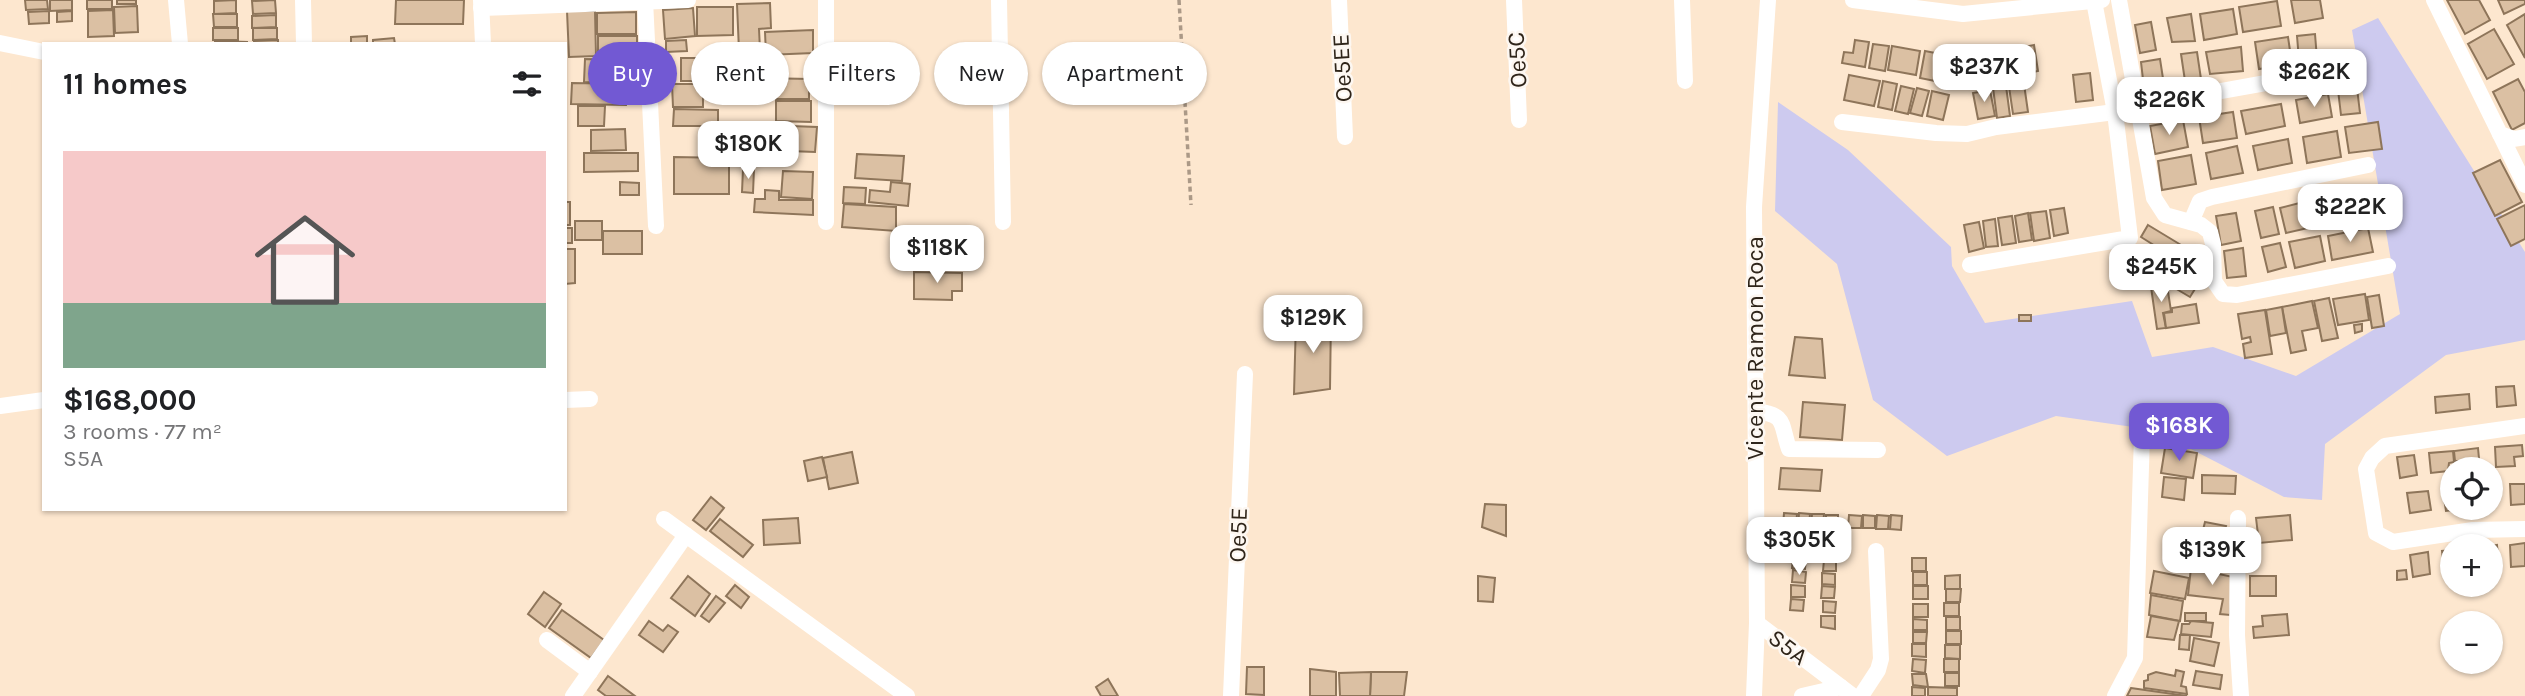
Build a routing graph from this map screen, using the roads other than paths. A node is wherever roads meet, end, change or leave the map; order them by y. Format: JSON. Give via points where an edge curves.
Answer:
{"nodes":[{"id":1,"x":176,"y":0,"type":"edge"},
{"id":2,"x":303,"y":0,"type":"edge"},
{"id":3,"x":688,"y":0,"type":"edge"},
{"id":4,"x":827,"y":0,"type":"edge"},
{"id":5,"x":999,"y":0,"type":"edge"},
{"id":6,"x":1339,"y":0,"type":"edge"},
{"id":7,"x":1514,"y":0,"type":"edge"},
{"id":8,"x":1682,"y":0,"type":"edge"},
{"id":9,"x":1768,"y":0,"type":"edge"},
{"id":10,"x":1853,"y":0,"type":"edge"},
{"id":11,"x":2119,"y":0,"type":"edge"},
{"id":12,"x":2434,"y":0,"type":"edge"},
{"id":13,"x":645,"y":1,"type":"edge"},
{"id":14,"x":2098,"y":1,"type":"edge"},
{"id":15,"x":481,"y":4,"type":"edge"},
{"id":16,"x":1961,"y":7,"type":"edge"},
{"id":17,"x":180,"y":42,"type":"edge"},
{"id":18,"x":304,"y":42,"type":"edge"},
{"id":19,"x":483,"y":42,"type":"edge"},
{"id":20,"x":0,"y":43,"type":"edge"},
{"id":21,"x":42,"y":52,"type":"edge"},
{"id":22,"x":2338,"y":70,"type":"dead end"},
{"id":23,"x":1685,"y":81,"type":"dead end"},
{"id":24,"x":2138,"y":106,"type":"junction"},
{"id":25,"x":2115,"y":112,"type":"junction"},
{"id":26,"x":1519,"y":120,"type":"dead end"},
{"id":27,"x":1842,"y":122,"type":"dead end"},
{"id":28,"x":2500,"y":134,"type":"junction"},
{"id":29,"x":2525,"y":136,"type":"edge"},
{"id":30,"x":1345,"y":137,"type":"dead end"},
{"id":31,"x":2368,"y":165,"type":"dead end"},
{"id":32,"x":2525,"y":185,"type":"edge"},
{"id":33,"x":826,"y":222,"type":"dead end"},
{"id":34,"x":1003,"y":222,"type":"dead end"},
{"id":35,"x":2191,"y":222,"type":"junction"},
{"id":36,"x":656,"y":226,"type":"dead end"},
{"id":37,"x":1970,"y":265,"type":"dead end"},
{"id":38,"x":2388,"y":267,"type":"dead end"},
{"id":39,"x":1245,"y":374,"type":"dead end"},
{"id":40,"x":590,"y":399,"type":"dead end"},
{"id":41,"x":42,"y":400,"type":"edge"},
{"id":42,"x":567,"y":400,"type":"edge"},
{"id":43,"x":0,"y":406,"type":"edge"},
{"id":44,"x":1756,"y":411,"type":"junction"},
{"id":45,"x":2525,"y":426,"type":"edge"},
{"id":46,"x":2142,"y":435,"type":"dead end"},
{"id":47,"x":1878,"y":450,"type":"dead end"},
{"id":48,"x":2238,"y":518,"type":"dead end"},
{"id":49,"x":664,"y":519,"type":"dead end"},
{"id":50,"x":2525,"y":528,"type":"edge"},
{"id":51,"x":686,"y":535,"type":"junction"},
{"id":52,"x":1876,"y":551,"type":"dead end"},
{"id":53,"x":1757,"y":623,"type":"junction"},
{"id":54,"x":547,"y":640,"type":"dead end"},
{"id":55,"x":590,"y":672,"type":"junction"},
{"id":56,"x":1847,"y":691,"type":"edge"},
{"id":57,"x":573,"y":696,"type":"edge"},
{"id":58,"x":907,"y":696,"type":"edge"},
{"id":59,"x":1231,"y":696,"type":"edge"},
{"id":60,"x":1754,"y":696,"type":"edge"},
{"id":61,"x":1802,"y":696,"type":"edge"},
{"id":62,"x":1861,"y":696,"type":"edge"},
{"id":63,"x":2115,"y":696,"type":"edge"},
{"id":64,"x":2241,"y":696,"type":"edge"}],
"edges":[{"from":1,"to":17,"type":"street"},
{"from":2,"to":18,"type":"street"},
{"from":3,"to":13,"type":"street"},
{"from":4,"to":33,"type":"street"},
{"from":5,"to":34,"type":"street"},
{"from":6,"to":30,"type":"street","name":"Oe5EE"},
{"from":7,"to":26,"type":"street","name":"Oe5C"},
{"from":8,"to":23,"type":"street"},
{"from":9,"to":44,"type":"street","name":"Vicente Ramon Roca","via":[[1754,207]]},
{"from":10,"to":16,"type":"street"},
{"from":11,"to":24,"type":"street"},
{"from":12,"to":28,"type":"street"},
{"from":13,"to":15,"type":"street"},
{"from":13,"to":36,"type":"street"},
{"from":14,"to":16,"type":"street"},
{"from":14,"to":25,"type":"street"},
{"from":15,"to":19,"type":"street"},
{"from":20,"to":21,"type":"street"},
{"from":22,"to":24,"type":"street"},
{"from":24,"to":35,"type":"street","via":[[2154,198],[2165,215]]},
{"from":25,"to":27,"type":"street","via":[[1967,134]]},
{"from":25,"to":37,"type":"street","via":[[2130,238]]},
{"from":28,"to":29,"type":"street","via":[[2514,139]]},
{"from":28,"to":32,"type":"street"},
{"from":31,"to":35,"type":"street","via":[[2212,197],[2200,201]]},
{"from":35,"to":38,"type":"street","via":[[2210,232],[2214,281],[2223,294]]},
{"from":39,"to":59,"type":"street","name":"Oe5E"},
{"from":40,"to":42,"type":"street"},
{"from":41,"to":43,"type":"street"},
{"from":44,"to":47,"type":"street","via":[[1778,417],[1789,449]]},
{"from":44,"to":53,"type":"street","name":"Vicente Ramon Roca"},
{"from":45,"to":50,"type":"street","via":[[2385,446],[2366,469],[2376,533],[2393,542]]},
{"from":46,"to":63,"type":"street","via":[[2136,658]]},
{"from":48,"to":64,"type":"street"},
{"from":49,"to":51,"type":"street"},
{"from":51,"to":55,"type":"street"},
{"from":51,"to":58,"type":"street"},
{"from":52,"to":62,"type":"street","via":[[1881,659]]},
{"from":53,"to":56,"type":"street","name":"S5A"},
{"from":53,"to":60,"type":"street","name":"Vicente Ramon Roca"},
{"from":54,"to":55,"type":"street"},
{"from":55,"to":57,"type":"street"},
{"from":56,"to":61,"type":"street"}]}
